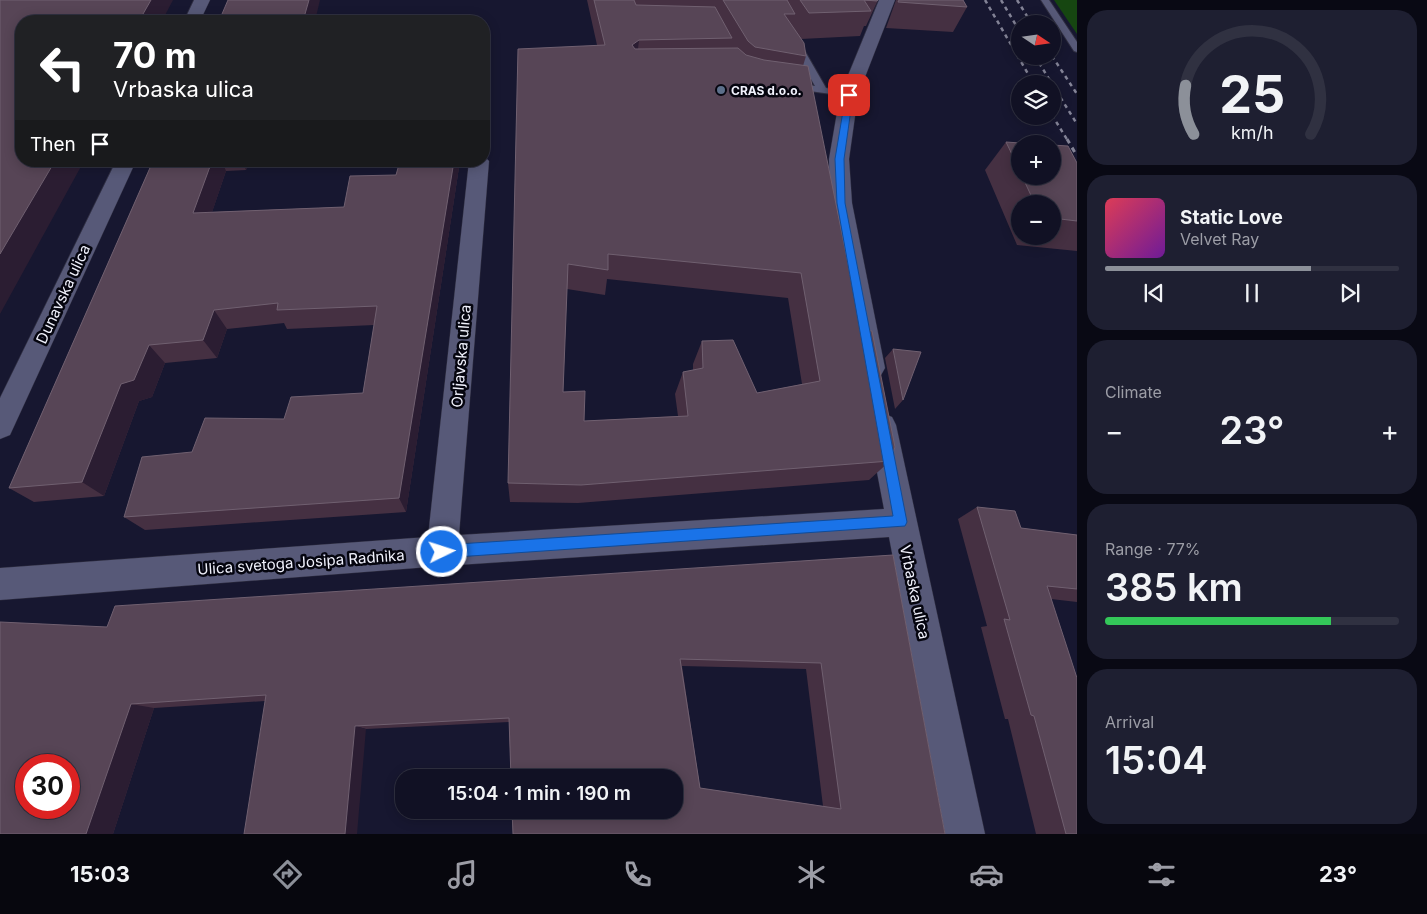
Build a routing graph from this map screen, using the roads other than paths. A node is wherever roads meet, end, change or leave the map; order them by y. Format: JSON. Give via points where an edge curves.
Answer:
{"nodes":[{"id":1,"x":202,"y":0,"type":"edge"},
{"id":2,"x":887,"y":0,"type":"edge"},
{"id":3,"x":1045,"y":0,"type":"edge"},
{"id":4,"x":195,"y":15,"type":"edge"},
{"id":5,"x":789,"y":33,"type":"edge"},
{"id":6,"x":1077,"y":49,"type":"edge"},
{"id":7,"x":784,"y":85,"type":"edge"},
{"id":8,"x":822,"y":90,"type":"junction"},
{"id":9,"x":849,"y":95,"type":"junction"},
{"id":10,"x":123,"y":167,"type":"edge"},
{"id":11,"x":478,"y":167,"type":"edge"},
{"id":12,"x":0,"y":427,"type":"edge"},
{"id":13,"x":900,"y":522,"type":"junction"},
{"id":14,"x":442,"y":552,"type":"junction"},
{"id":15,"x":0,"y":584,"type":"edge"},
{"id":16,"x":965,"y":834,"type":"edge"}],
"edges":[{"from":1,"to":4,"type":"street"},
{"from":2,"to":9,"type":"street","name":"Vrbaska ulica"},
{"from":3,"to":6,"type":"lane"},
{"from":5,"to":8,"type":"lane"},
{"from":7,"to":8,"type":"lane"},
{"from":8,"to":9,"type":"lane"},
{"from":9,"to":13,"type":"street","name":"Vrbaska ulica","via":[[840,159],[841,203]]},
{"from":10,"to":12,"type":"street","name":"Dunavska ulica"},
{"from":11,"to":14,"type":"street","name":"Orljavska ulica"},
{"from":13,"to":14,"type":"street","name":"Ulica svetoga Josipa Radnika"},
{"from":13,"to":16,"type":"street","name":"Vrbaska ulica"},
{"from":14,"to":15,"type":"street","name":"Ulica svetoga Josipa Radnika"}]}
